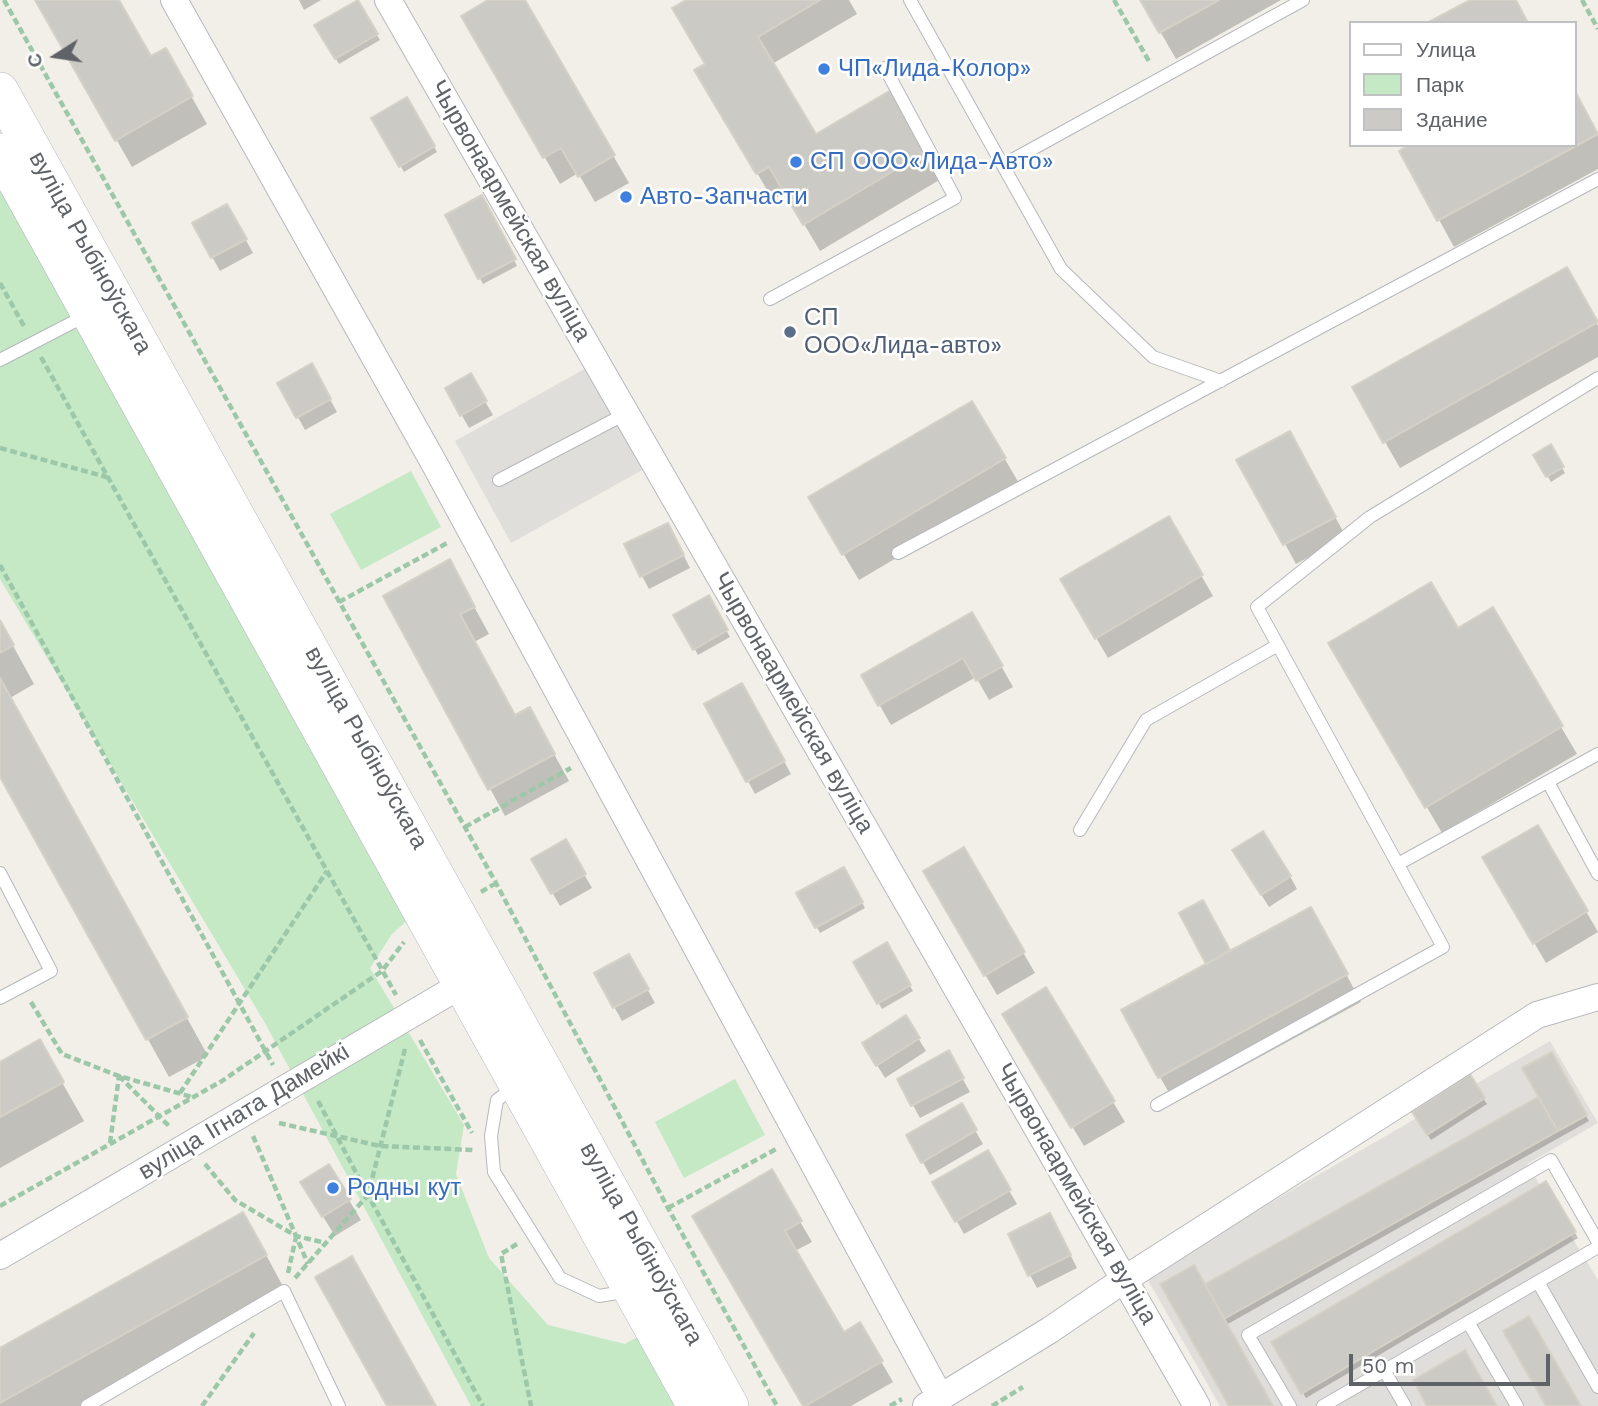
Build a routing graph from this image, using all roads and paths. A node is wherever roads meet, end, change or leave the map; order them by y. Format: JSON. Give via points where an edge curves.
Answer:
{"nodes":[{"id":1,"x":4,"y":0,"type":"edge"},
{"id":2,"x":174,"y":0,"type":"edge"},
{"id":3,"x":388,"y":0,"type":"edge"},
{"id":4,"x":910,"y":0,"type":"edge"},
{"id":5,"x":1114,"y":0,"type":"edge"},
{"id":6,"x":1303,"y":0,"type":"edge"},
{"id":7,"x":1582,"y":0,"type":"edge"},
{"id":8,"x":1598,"y":29,"type":"edge"},
{"id":9,"x":885,"y":68,"type":"dead end"},
{"id":10,"x":1159,"y":79,"type":"junction"},
{"id":11,"x":0,"y":91,"type":"edge"},
{"id":12,"x":0,"y":152,"type":"edge"},
{"id":13,"x":1003,"y":165,"type":"junction"},
{"id":14,"x":1598,"y":179,"type":"edge"},
{"id":15,"x":0,"y":283,"type":"edge"},
{"id":16,"x":770,"y":299,"type":"dead end"},
{"id":17,"x":89,"y":313,"type":"junction"},
{"id":18,"x":33,"y":343,"type":"junction"},
{"id":19,"x":0,"y":360,"type":"edge"},
{"id":20,"x":1598,"y":378,"type":"edge"},
{"id":21,"x":1221,"y":381,"type":"junction"},
{"id":22,"x":627,"y":413,"type":"junction"},
{"id":23,"x":0,"y":449,"type":"edge"},
{"id":24,"x":108,"y":477,"type":"junction"},
{"id":25,"x":499,"y":480,"type":"dead end"},
{"id":26,"x":470,"y":530,"type":"junction"},
{"id":27,"x":898,"y":554,"type":"dead end"},
{"id":28,"x":0,"y":565,"type":"edge"},
{"id":29,"x":339,"y":602,"type":"junction"},
{"id":30,"x":1278,"y":645,"type":"junction"},
{"id":31,"x":1598,"y":754,"type":"edge"},
{"id":32,"x":593,"y":756,"type":"junction"},
{"id":33,"x":1548,"y":782,"type":"junction"},
{"id":34,"x":465,"y":827,"type":"junction"},
{"id":35,"x":1080,"y":830,"type":"dead end"},
{"id":36,"x":1398,"y":864,"type":"junction"},
{"id":37,"x":327,"y":871,"type":"junction"},
{"id":38,"x":0,"y":873,"type":"edge"},
{"id":39,"x":1598,"y":874,"type":"edge"},
{"id":40,"x":496,"y":883,"type":"junction"},
{"id":41,"x":441,"y":914,"type":"junction"},
{"id":42,"x":382,"y":971,"type":"junction"},
{"id":43,"x":475,"y":977,"type":"junction"},
{"id":44,"x":22,"y":986,"type":"junction"},
{"id":45,"x":1598,"y":997,"type":"edge"},
{"id":46,"x":0,"y":998,"type":"edge"},
{"id":47,"x":239,"y":1002,"type":"junction"},
{"id":48,"x":410,"y":1028,"type":"junction"},
{"id":49,"x":407,"y":1045,"type":"dead end"},
{"id":50,"x":265,"y":1051,"type":"junction"},
{"id":51,"x":119,"y":1076,"type":"junction"},
{"id":52,"x":530,"y":1076,"type":"junction"},
{"id":53,"x":222,"y":1081,"type":"junction"},
{"id":54,"x":295,"y":1081,"type":"junction"},
{"id":55,"x":180,"y":1093,"type":"junction"},
{"id":56,"x":193,"y":1097,"type":"junction"},
{"id":57,"x":1157,"y":1105,"type":"dead end"},
{"id":58,"x":243,"y":1115,"type":"junction"},
{"id":59,"x":159,"y":1116,"type":"junction"},
{"id":60,"x":336,"y":1136,"type":"junction"},
{"id":61,"x":799,"y":1137,"type":"junction"},
{"id":62,"x":475,"y":1138,"type":"dead end"},
{"id":63,"x":110,"y":1144,"type":"junction"},
{"id":64,"x":189,"y":1146,"type":"junction"},
{"id":65,"x":380,"y":1146,"type":"junction"},
{"id":66,"x":492,"y":1150,"type":"junction"},
{"id":67,"x":368,"y":1195,"type":"junction"},
{"id":68,"x":0,"y":1206,"type":"edge"},
{"id":69,"x":668,"y":1208,"type":"junction"},
{"id":70,"x":532,"y":1234,"type":"junction"},
{"id":71,"x":296,"y":1236,"type":"junction"},
{"id":72,"x":326,"y":1243,"type":"junction"},
{"id":73,"x":1598,"y":1245,"type":"edge"},
{"id":74,"x":0,"y":1255,"type":"edge"},
{"id":75,"x":308,"y":1264,"type":"junction"},
{"id":76,"x":1125,"y":1279,"type":"junction"},
{"id":77,"x":1538,"y":1282,"type":"junction"},
{"id":78,"x":632,"y":1290,"type":"junction"},
{"id":79,"x":284,"y":1291,"type":"junction"},
{"id":80,"x":1468,"y":1322,"type":"junction"},
{"id":81,"x":1384,"y":1370,"type":"junction"},
{"id":82,"x":1023,"y":1387,"type":"dead end"},
{"id":83,"x":1598,"y":1387,"type":"edge"},
{"id":84,"x":932,"y":1401,"type":"edge"},
{"id":85,"x":87,"y":1406,"type":"edge"},
{"id":86,"x":202,"y":1406,"type":"edge"},
{"id":87,"x":338,"y":1406,"type":"edge"},
{"id":88,"x":483,"y":1406,"type":"edge"},
{"id":89,"x":531,"y":1406,"type":"edge"},
{"id":90,"x":696,"y":1406,"type":"edge"},
{"id":91,"x":730,"y":1406,"type":"edge"},
{"id":92,"x":777,"y":1406,"type":"edge"},
{"id":93,"x":992,"y":1406,"type":"edge"},
{"id":94,"x":1197,"y":1406,"type":"edge"},
{"id":95,"x":1290,"y":1406,"type":"edge"},
{"id":96,"x":1323,"y":1406,"type":"edge"},
{"id":97,"x":1405,"y":1406,"type":"edge"},
{"id":98,"x":1517,"y":1406,"type":"edge"}],
"edges":[{"from":1,"to":29,"type":"path"},
{"from":2,"to":26,"type":"street"},
{"from":3,"to":22,"type":"street","name":"Чырвонаармейская вуліца"},
{"from":4,"to":13,"type":"lane"},
{"from":5,"to":10,"type":"path"},
{"from":6,"to":10,"type":"lane"},
{"from":7,"to":8,"type":"path"},
{"from":9,"to":16,"type":"lane","via":[[955,198]]},
{"from":10,"to":13,"type":"lane"},
{"from":11,"to":41,"type":"main road","name":"вуліца Рыбіноўскага"},
{"from":12,"to":17,"type":"main road","name":"вуліца Рыбіноўскага"},
{"from":13,"to":21,"type":"lane","via":[[1061,269],[1153,357]]},
{"from":14,"to":21,"type":"lane"},
{"from":15,"to":18,"type":"path"},
{"from":17,"to":18,"type":"lane"},
{"from":17,"to":41,"type":"main road","name":"вуліца Рыбіноўскага"},
{"from":18,"to":19,"type":"lane"},
{"from":18,"to":24,"type":"path"},
{"from":20,"to":30,"type":"lane","via":[[1370,517],[1257,607]]},
{"from":21,"to":27,"type":"lane"},
{"from":22,"to":25,"type":"lane"},
{"from":22,"to":76,"type":"street","name":"Чырвонаармейская вуліца"},
{"from":23,"to":24,"type":"path"},
{"from":24,"to":37,"type":"path"},
{"from":26,"to":29,"type":"path"},
{"from":26,"to":32,"type":"street"},
{"from":28,"to":47,"type":"path"},
{"from":29,"to":34,"type":"path"},
{"from":30,"to":35,"type":"lane","via":[[1146,720]]},
{"from":30,"to":36,"type":"lane"},
{"from":31,"to":33,"type":"lane"},
{"from":32,"to":34,"type":"path"},
{"from":32,"to":61,"type":"street"},
{"from":33,"to":36,"type":"lane"},
{"from":33,"to":39,"type":"lane"},
{"from":34,"to":40,"type":"path"},
{"from":36,"to":57,"type":"lane","via":[[1443,947]]},
{"from":37,"to":42,"type":"path"},
{"from":37,"to":47,"type":"path"},
{"from":38,"to":44,"type":"lane","via":[[51,971]]},
{"from":40,"to":41,"type":"path"},
{"from":40,"to":69,"type":"path"},
{"from":41,"to":42,"type":"path","via":[[413,930]]},
{"from":41,"to":43,"type":"main road","name":"вуліца Рыбіноўскага"},
{"from":42,"to":48,"type":"path"},
{"from":42,"to":50,"type":"path"},
{"from":43,"to":48,"type":"street","name":"вуліца Ігната Дамейкі"},
{"from":43,"to":52,"type":"main road","name":"вуліца Рыбіноўскага"},
{"from":44,"to":46,"type":"lane"},
{"from":44,"to":51,"type":"path","via":[[62,1054]]},
{"from":45,"to":76,"type":"street","via":[[1537,1015]]},
{"from":47,"to":50,"type":"path"},
{"from":47,"to":55,"type":"path"},
{"from":48,"to":54,"type":"street","name":"вуліца Ігната Дамейкі"},
{"from":48,"to":62,"type":"path"},
{"from":49,"to":65,"type":"path"},
{"from":50,"to":53,"type":"path"},
{"from":50,"to":54,"type":"path"},
{"from":51,"to":55,"type":"path"},
{"from":51,"to":59,"type":"path"},
{"from":51,"to":63,"type":"path"},
{"from":52,"to":66,"type":"lane","via":[[497,1100]]},
{"from":52,"to":78,"type":"main road","name":"вуліца Рыбіноўскага"},
{"from":52,"to":91,"type":"main road","name":"вуліца Рыбіноўскага"},
{"from":53,"to":56,"type":"path"},
{"from":53,"to":58,"type":"path"},
{"from":54,"to":58,"type":"street","name":"вуліца Ігната Дамейкі"},
{"from":54,"to":60,"type":"path"},
{"from":55,"to":56,"type":"path"},
{"from":56,"to":59,"type":"path"},
{"from":58,"to":60,"type":"path"},
{"from":58,"to":64,"type":"street","name":"вуліца Ігната Дамейкі"},
{"from":58,"to":71,"type":"path"},
{"from":59,"to":63,"type":"path"},
{"from":59,"to":64,"type":"path"},
{"from":60,"to":65,"type":"path"},
{"from":60,"to":67,"type":"path"},
{"from":61,"to":69,"type":"path"},
{"from":61,"to":84,"type":"street"},
{"from":63,"to":68,"type":"path"},
{"from":64,"to":71,"type":"path","via":[[235,1200]]},
{"from":64,"to":74,"type":"street","name":"вуліца Ігната Дамейкі"},
{"from":65,"to":66,"type":"path"},
{"from":65,"to":67,"type":"path"},
{"from":66,"to":70,"type":"lane","via":[[494,1172]]},
{"from":67,"to":72,"type":"path"},
{"from":67,"to":88,"type":"path"},
{"from":69,"to":92,"type":"path"},
{"from":70,"to":78,"type":"lane","via":[[560,1278],[599,1296]]},
{"from":70,"to":89,"type":"path","via":[[501,1254]]},
{"from":71,"to":72,"type":"path"},
{"from":71,"to":75,"type":"path"},
{"from":71,"to":79,"type":"path"},
{"from":72,"to":75,"type":"path"},
{"from":73,"to":77,"type":"lane"},
{"from":73,"to":95,"type":"lane","via":[[1551,1160],[1248,1335]]},
{"from":75,"to":79,"type":"path"},
{"from":76,"to":84,"type":"street"},
{"from":76,"to":94,"type":"street","name":"Чырвонаармейская вуліца"},
{"from":77,"to":80,"type":"lane"},
{"from":77,"to":83,"type":"lane"},
{"from":78,"to":90,"type":"main road","name":"вуліца Рыбіноўскага"},
{"from":79,"to":85,"type":"lane"},
{"from":79,"to":86,"type":"path"},
{"from":79,"to":87,"type":"lane"},
{"from":80,"to":81,"type":"lane"},
{"from":80,"to":98,"type":"lane"},
{"from":81,"to":96,"type":"lane"},
{"from":81,"to":97,"type":"lane"},
{"from":82,"to":93,"type":"path"}]}
